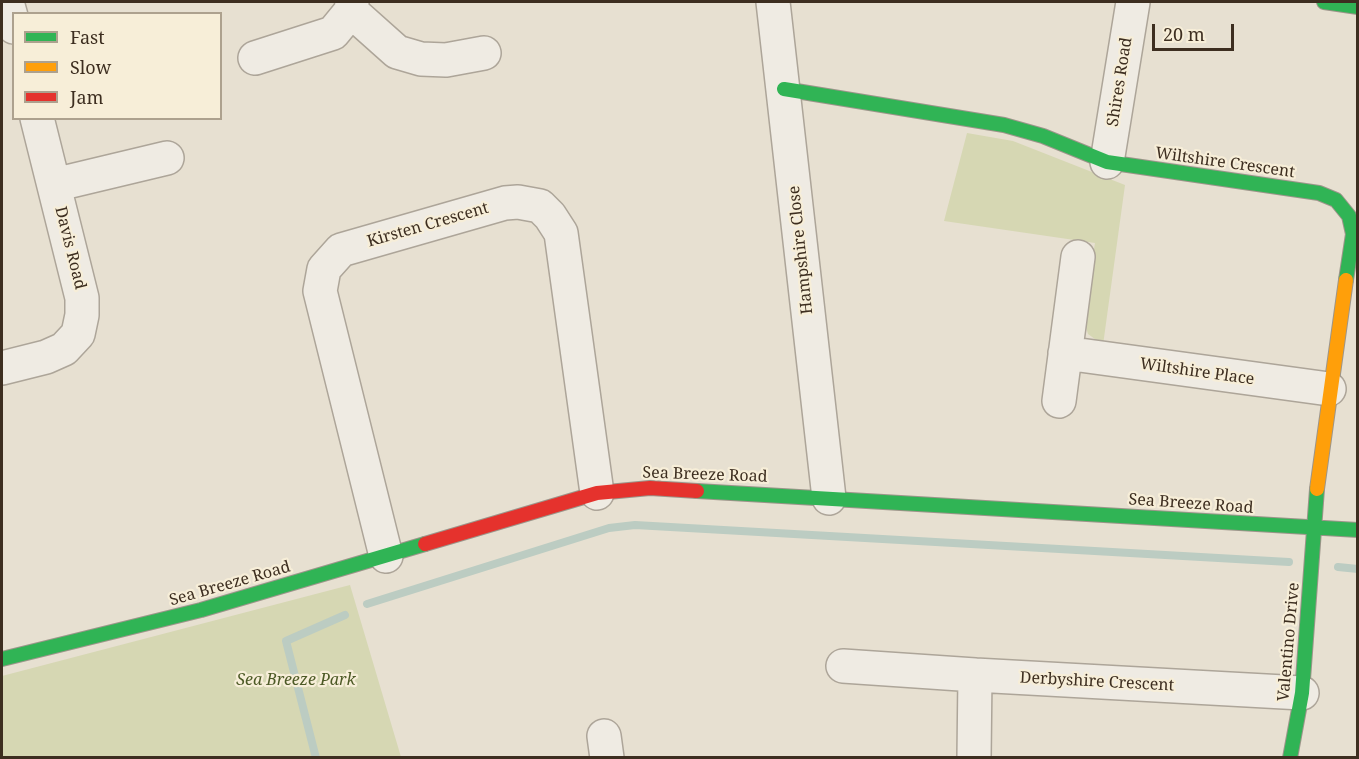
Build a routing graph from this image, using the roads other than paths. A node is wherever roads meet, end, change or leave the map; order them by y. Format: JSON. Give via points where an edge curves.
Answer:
{"nodes":[{"id":1,"x":7,"y":2,"type":"edge"},
{"id":2,"x":773,"y":2,"type":"edge"},
{"id":3,"x":1133,"y":2,"type":"edge"},
{"id":4,"x":1324,"y":2,"type":"edge"},
{"id":5,"x":351,"y":6,"type":"edge"},
{"id":6,"x":1358,"y":7,"type":"edge"},
{"id":7,"x":12,"y":20,"type":"edge"},
{"id":8,"x":484,"y":53,"type":"dead end"},
{"id":9,"x":255,"y":58,"type":"dead end"},
{"id":10,"x":784,"y":89,"type":"junction"},
{"id":11,"x":38,"y":120,"type":"edge"},
{"id":12,"x":167,"y":158,"type":"dead end"},
{"id":13,"x":1107,"y":162,"type":"junction"},
{"id":14,"x":54,"y":185,"type":"junction"},
{"id":15,"x":1078,"y":257,"type":"dead end"},
{"id":16,"x":1065,"y":353,"type":"junction"},
{"id":17,"x":2,"y":368,"type":"edge"},
{"id":18,"x":1329,"y":389,"type":"junction"},
{"id":19,"x":1059,"y":401,"type":"dead end"},
{"id":20,"x":597,"y":493,"type":"junction"},
{"id":21,"x":829,"y":498,"type":"junction"},
{"id":22,"x":1315,"y":528,"type":"junction"},
{"id":23,"x":1358,"y":530,"type":"edge"},
{"id":24,"x":386,"y":556,"type":"junction"},
{"id":25,"x":2,"y":659,"type":"edge"},
{"id":26,"x":843,"y":666,"type":"dead end"},
{"id":27,"x":975,"y":675,"type":"junction"},
{"id":28,"x":1302,"y":693,"type":"junction"},
{"id":29,"x":974,"y":758,"type":"edge"},
{"id":30,"x":1290,"y":758,"type":"edge"}],
"edges":[{"from":1,"to":7,"type":"street"},
{"from":2,"to":10,"type":"street","name":"Hampshire Close"},
{"from":3,"to":13,"type":"street","name":"Shires Road"},
{"from":4,"to":6,"type":"street"},
{"from":5,"to":8,"type":"street","via":[[397,52],[421,59],[446,60]]},
{"from":5,"to":9,"type":"street","via":[[333,33]]},
{"from":10,"to":13,"type":"street","name":"Wiltshire Crescent","via":[[1004,125]]},
{"from":10,"to":21,"type":"street","name":"Hampshire Close"},
{"from":11,"to":14,"type":"street","name":"Davis Road"},
{"from":12,"to":14,"type":"street","name":"Davis Road"},
{"from":13,"to":18,"type":"street","name":"Wiltshire Crescent","via":[[1319,193],[1336,200],[1349,216],[1353,234]]},
{"from":14,"to":17,"type":"street","name":"Davis Road","via":[[82,298],[78,334],[64,349]]},
{"from":15,"to":16,"type":"street"},
{"from":16,"to":18,"type":"street","name":"Wiltshire Place"},
{"from":16,"to":19,"type":"street"},
{"from":18,"to":22,"type":"street","name":"Wiltshire Crescent"},
{"from":20,"to":21,"type":"street","name":"Sea Breeze Road","via":[[650,488]]},
{"from":20,"to":24,"type":"street","name":"Sea Breeze Road"},
{"from":20,"to":24,"type":"street","name":"Kirsten Crescent","via":[[561,234],[540,206],[505,203],[341,250],[324,269],[320,291]]},
{"from":21,"to":22,"type":"street","name":"Sea Breeze Road"},
{"from":22,"to":23,"type":"street","name":"Sea Breeze Road"},
{"from":22,"to":28,"type":"street","name":"Valentino Drive"},
{"from":24,"to":25,"type":"street","name":"Sea Breeze Road","via":[[201,610]]},
{"from":26,"to":27,"type":"street","name":"Derbyshire Crescent"},
{"from":27,"to":28,"type":"street","name":"Derbyshire Crescent"},
{"from":27,"to":29,"type":"street"},
{"from":28,"to":30,"type":"street","name":"Valentino Drive"}]}
